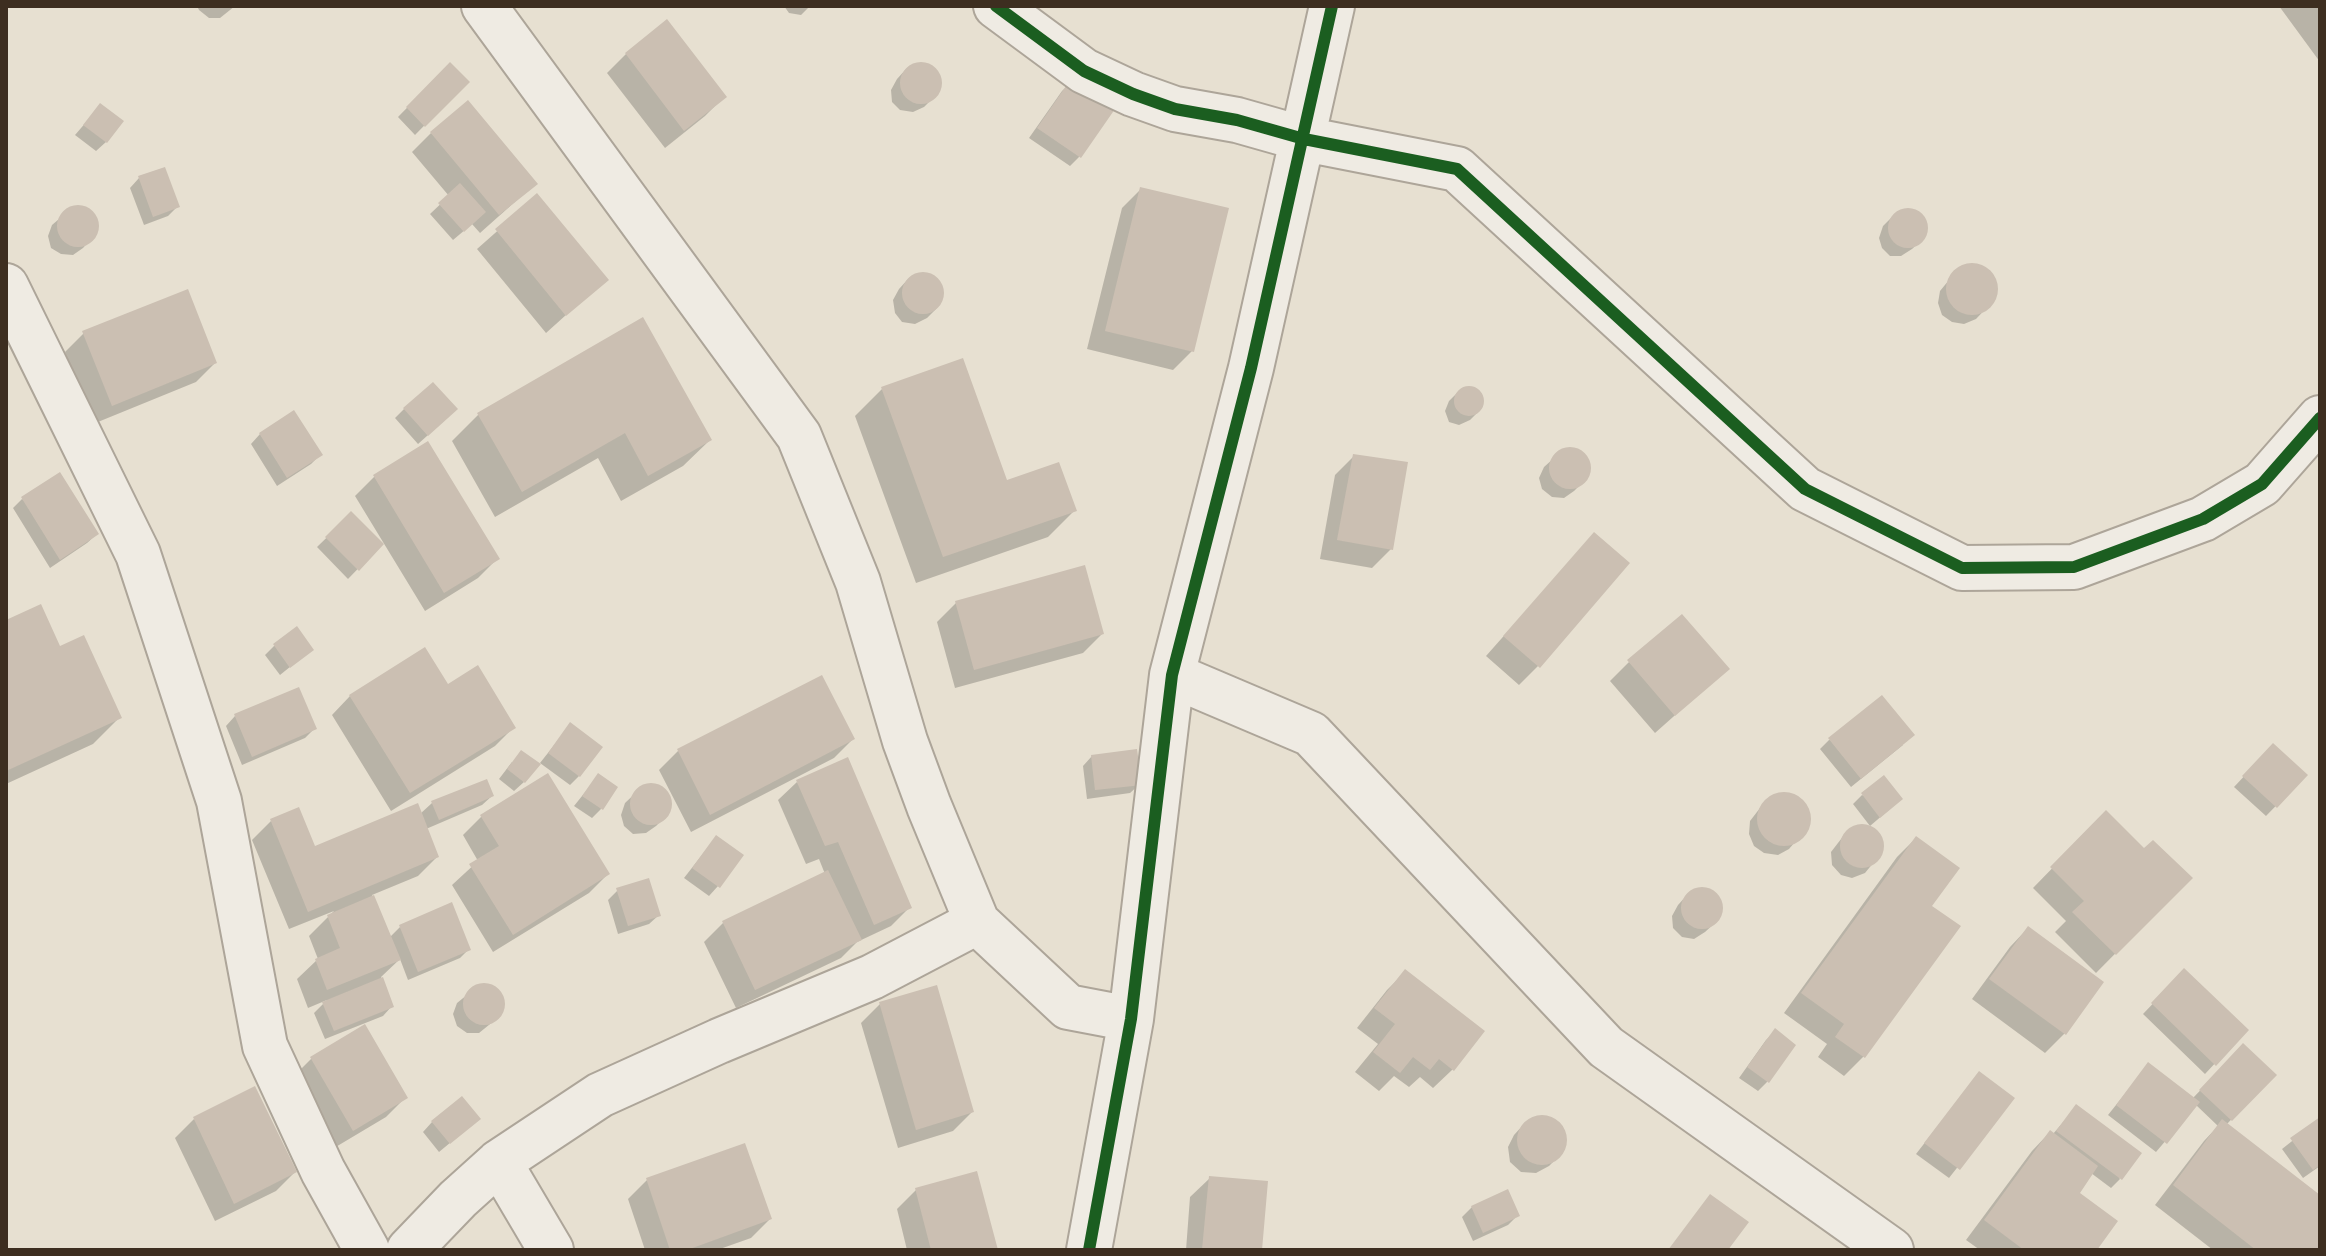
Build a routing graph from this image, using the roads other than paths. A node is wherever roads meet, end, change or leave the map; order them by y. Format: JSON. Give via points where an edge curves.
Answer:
{"nodes":[{"id":1,"x":484,"y":6,"type":"edge"},
{"id":2,"x":996,"y":6,"type":"edge"},
{"id":3,"x":1332,"y":6,"type":"edge"},
{"id":4,"x":1304,"y":139,"type":"junction"},
{"id":5,"x":6,"y":286,"type":"edge"},
{"id":6,"x":2320,"y":418,"type":"edge"},
{"id":7,"x":1172,"y":675,"type":"junction"},
{"id":8,"x":977,"y":922,"type":"junction"},
{"id":9,"x":1131,"y":1019,"type":"junction"},
{"id":10,"x":499,"y":1162,"type":"junction"},
{"id":11,"x":367,"y":1250,"type":"edge"},
{"id":12,"x":409,"y":1250,"type":"edge"},
{"id":13,"x":551,"y":1250,"type":"edge"},
{"id":14,"x":1089,"y":1250,"type":"edge"},
{"id":15,"x":1891,"y":1250,"type":"edge"}],
"edges":[{"from":1,"to":8,"type":"street","via":[[799,436],[858,582],[905,741]]},
{"from":2,"to":4,"type":"street","via":[[1084,71],[1133,94]]},
{"from":3,"to":4,"type":"street"},
{"from":4,"to":6,"type":"street","via":[[1457,169],[1805,489],[1962,568],[2074,567],[2203,519],[2262,484]]},
{"from":4,"to":7,"type":"street"},
{"from":5,"to":11,"type":"street","via":[[138,554],[219,801],[265,1046],[323,1171]]},
{"from":7,"to":9,"type":"street"},
{"from":7,"to":15,"type":"street","via":[[1311,734],[1606,1047]]},
{"from":8,"to":9,"type":"street","via":[[1068,1007]]},
{"from":8,"to":10,"type":"street","via":[[872,977],[600,1095]]},
{"from":9,"to":14,"type":"street"},
{"from":10,"to":12,"type":"street"},
{"from":10,"to":13,"type":"street"}]}
